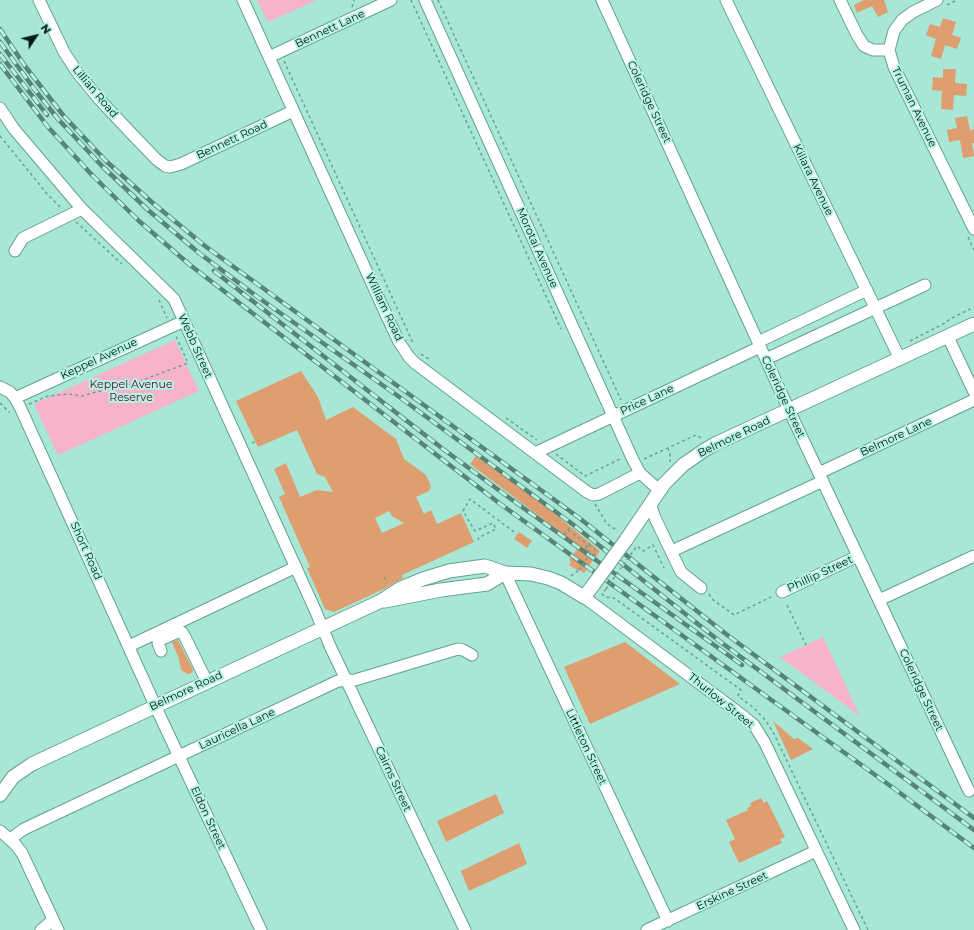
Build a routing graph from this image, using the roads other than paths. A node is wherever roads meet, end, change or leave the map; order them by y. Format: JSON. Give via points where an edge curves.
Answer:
{"nodes":[{"id":1,"x":39,"y":0,"type":"edge"},
{"id":2,"x":242,"y":0,"type":"edge"},
{"id":3,"x":391,"y":0,"type":"edge"},
{"id":4,"x":425,"y":0,"type":"edge"},
{"id":5,"x":602,"y":0,"type":"edge"},
{"id":6,"x":726,"y":0,"type":"edge"},
{"id":7,"x":840,"y":0,"type":"edge"},
{"id":8,"x":940,"y":3,"type":"edge"},
{"id":9,"x":890,"y":50,"type":"junction"},
{"id":10,"x":269,"y":58,"type":"junction"},
{"id":11,"x":0,"y":108,"type":"edge"},
{"id":12,"x":294,"y":111,"type":"junction"},
{"id":13,"x":170,"y":167,"type":"joint"},
{"id":14,"x":82,"y":209,"type":"junction"},
{"id":15,"x":974,"y":230,"type":"edge"},
{"id":16,"x":15,"y":251,"type":"dead end"},
{"id":17,"x":925,"y":284,"type":"dead end"},
{"id":18,"x":867,"y":290,"type":"junction"},
{"id":19,"x":875,"y":308,"type":"junction"},
{"id":20,"x":184,"y":320,"type":"junction"},
{"id":21,"x":974,"y":324,"type":"edge"},
{"id":22,"x":948,"y":336,"type":"junction"},
{"id":23,"x":759,"y":344,"type":"junction"},
{"id":24,"x":766,"y":359,"type":"junction"},
{"id":25,"x":900,"y":359,"type":"junction"},
{"id":26,"x":0,"y":387,"type":"edge"},
{"id":27,"x":974,"y":392,"type":"edge"},
{"id":28,"x":974,"y":400,"type":"edge"},
{"id":29,"x":18,"y":403,"type":"junction"},
{"id":30,"x":790,"y":410,"type":"junction"},
{"id":31,"x":613,"y":416,"type":"junction"},
{"id":32,"x":534,"y":453,"type":"junction"},
{"id":33,"x":640,"y":473,"type":"junction"},
{"id":34,"x":821,"y":477,"type":"junction"},
{"id":35,"x":659,"y":490,"type":"junction"},
{"id":36,"x":650,"y":503,"type":"junction"},
{"id":37,"x":672,"y":551,"type":"junction"},
{"id":38,"x":858,"y":556,"type":"junction"},
{"id":39,"x":974,"y":556,"type":"edge"},
{"id":40,"x":296,"y":567,"type":"junction"},
{"id":41,"x":504,"y":573,"type":"junction"},
{"id":42,"x":705,"y":590,"type":"road end"},
{"id":43,"x":782,"y":592,"type":"dead end"},
{"id":44,"x":584,"y":597,"type":"junction"},
{"id":45,"x":879,"y":600,"type":"junction"},
{"id":46,"x":381,"y":601,"type":"junction"},
{"id":47,"x":323,"y":628,"type":"junction"},
{"id":48,"x":129,"y":646,"type":"junction"},
{"id":49,"x":161,"y":651,"type":"dead end"},
{"id":50,"x":472,"y":655,"type":"dead end"},
{"id":51,"x":347,"y":681,"type":"junction"},
{"id":52,"x":207,"y":682,"type":"junction"},
{"id":53,"x":156,"y":706,"type":"junction"},
{"id":54,"x":179,"y":756,"type":"junction"},
{"id":55,"x":1,"y":790,"type":"edge"},
{"id":56,"x":969,"y":791,"type":"dead end"},
{"id":57,"x":0,"y":831,"type":"edge"},
{"id":58,"x":10,"y":839,"type":"junction"},
{"id":59,"x":816,"y":851,"type":"junction"},
{"id":60,"x":56,"y":925,"type":"edge"},
{"id":61,"x":662,"y":925,"type":"edge"},
{"id":62,"x":41,"y":930,"type":"edge"},
{"id":63,"x":261,"y":930,"type":"edge"},
{"id":64,"x":465,"y":930,"type":"edge"},
{"id":65,"x":647,"y":930,"type":"edge"},
{"id":66,"x":854,"y":930,"type":"edge"}],
"edges":[{"from":1,"to":13,"type":"street","name":"Lillian Road","via":[[64,52],[84,82],[160,163]]},
{"from":2,"to":10,"type":"street","name":"William Road"},
{"from":3,"to":10,"type":"street","name":"Bennett Lane"},
{"from":4,"to":31,"type":"street","name":"Morotai Avenue"},
{"from":5,"to":23,"type":"street","name":"Coleridge Street"},
{"from":6,"to":18,"type":"street","name":"Killara Avenue"},
{"from":7,"to":9,"type":"street","via":[[864,46],[873,50]]},
{"from":8,"to":9,"type":"street","name":"Truman Avenue","via":[[913,12],[902,20],[894,31]]},
{"from":9,"to":15,"type":"street","name":"Truman Avenue","via":[[894,67]]},
{"from":10,"to":12,"type":"street","name":"William Road"},
{"from":11,"to":14,"type":"street","name":"Webb Street","via":[[14,129]]},
{"from":12,"to":13,"type":"street","name":"Bennett Road"},
{"from":12,"to":32,"type":"street","name":"William Road","via":[[390,323],[409,357]]},
{"from":14,"to":16,"type":"street","via":[[23,238]]},
{"from":14,"to":20,"type":"street","name":"Webb Street","via":[[174,299]]},
{"from":17,"to":19,"type":"street"},
{"from":18,"to":19,"type":"street","name":"Killara Avenue"},
{"from":18,"to":23,"type":"street","name":"Price Lane"},
{"from":19,"to":24,"type":"street"},
{"from":19,"to":25,"type":"street","name":"Killara Avenue"},
{"from":20,"to":29,"type":"street","name":"Keppel Avenue"},
{"from":20,"to":40,"type":"street","name":"Webb Street"},
{"from":21,"to":22,"type":"main road","name":"Belmore Road"},
{"from":22,"to":25,"type":"main road","name":"Belmore Road"},
{"from":22,"to":27,"type":"street"},
{"from":23,"to":24,"type":"street","name":"Coleridge Street"},
{"from":23,"to":31,"type":"street","name":"Price Lane"},
{"from":24,"to":30,"type":"street","name":"Coleridge Street"},
{"from":25,"to":30,"type":"main road","name":"Belmore Road"},
{"from":26,"to":29,"type":"street","via":[[10,392]]},
{"from":28,"to":34,"type":"street","name":"Belmore Lane"},
{"from":29,"to":48,"type":"street","name":"Short Road"},
{"from":30,"to":34,"type":"street","name":"Coleridge Street"},
{"from":30,"to":35,"type":"main road","name":"Belmore Road","via":[[703,451],[676,472]]},
{"from":31,"to":32,"type":"street","name":"Price Lane"},
{"from":31,"to":33,"type":"street","name":"Morotai Avenue"},
{"from":32,"to":33,"type":"street","name":"William Road","via":[[593,495]]},
{"from":33,"to":35,"type":"street","name":"Morotai Avenue"},
{"from":34,"to":37,"type":"street","name":"Belmore Lane"},
{"from":34,"to":38,"type":"street","name":"Coleridge Street"},
{"from":35,"to":36,"type":"main road","name":"Belmore Road"},
{"from":36,"to":37,"type":"street"},
{"from":36,"to":44,"type":"main road","name":"Belmore Road","bridge":true,"via":[[626,540],[600,589]]},
{"from":37,"to":42,"type":"street","via":[[681,572]]},
{"from":38,"to":43,"type":"street","name":"Phillip Street"},
{"from":38,"to":45,"type":"street","name":"Coleridge Street"},
{"from":39,"to":45,"type":"street"},
{"from":40,"to":47,"type":"street","name":"Webb Street"},
{"from":40,"to":48,"type":"street"},
{"from":41,"to":44,"type":"main road","name":"Belmore Road","via":[[531,574],[548,578]]},
{"from":41,"to":46,"type":"main road","name":"Belmore Road","via":[[487,584]]},
{"from":41,"to":46,"type":"main road","name":"Belmore Road","via":[[485,566],[449,571],[401,588]]},
{"from":41,"to":61,"type":"street","name":"Littleton Street"},
{"from":44,"to":59,"type":"street","name":"Thurlow Street","via":[[754,725]]},
{"from":45,"to":56,"type":"street","name":"Coleridge Street"},
{"from":46,"to":47,"type":"main road","name":"Belmore Road"},
{"from":47,"to":51,"type":"street","name":"Cairns Street"},
{"from":47,"to":52,"type":"main road","name":"Belmore Road"},
{"from":48,"to":53,"type":"street","name":"Short Road"},
{"from":49,"to":52,"type":"street","via":[[158,643],[160,640],[182,632]]},
{"from":50,"to":51,"type":"street","name":"Lauricella Lane","via":[[458,649]]},
{"from":51,"to":54,"type":"street","name":"Lauricella Lane","via":[[338,681]]},
{"from":51,"to":64,"type":"street","name":"Cairns Street"},
{"from":52,"to":53,"type":"main road","name":"Belmore Road"},
{"from":53,"to":54,"type":"street","name":"Eldon Street"},
{"from":53,"to":55,"type":"main road","name":"Belmore Road","via":[[32,764],[18,773]]},
{"from":54,"to":58,"type":"street","name":"Lauricella Lane","via":[[24,829]]},
{"from":54,"to":63,"type":"street","name":"Eldon Street"},
{"from":57,"to":58,"type":"street"},
{"from":58,"to":60,"type":"street","via":[[22,853]]},
{"from":59,"to":61,"type":"street","name":"Erskine Street"},
{"from":59,"to":66,"type":"street","name":"Thurlow Street"},
{"from":60,"to":62,"type":"street"},
{"from":61,"to":65,"type":"street","name":"Erskine Street"}]}
